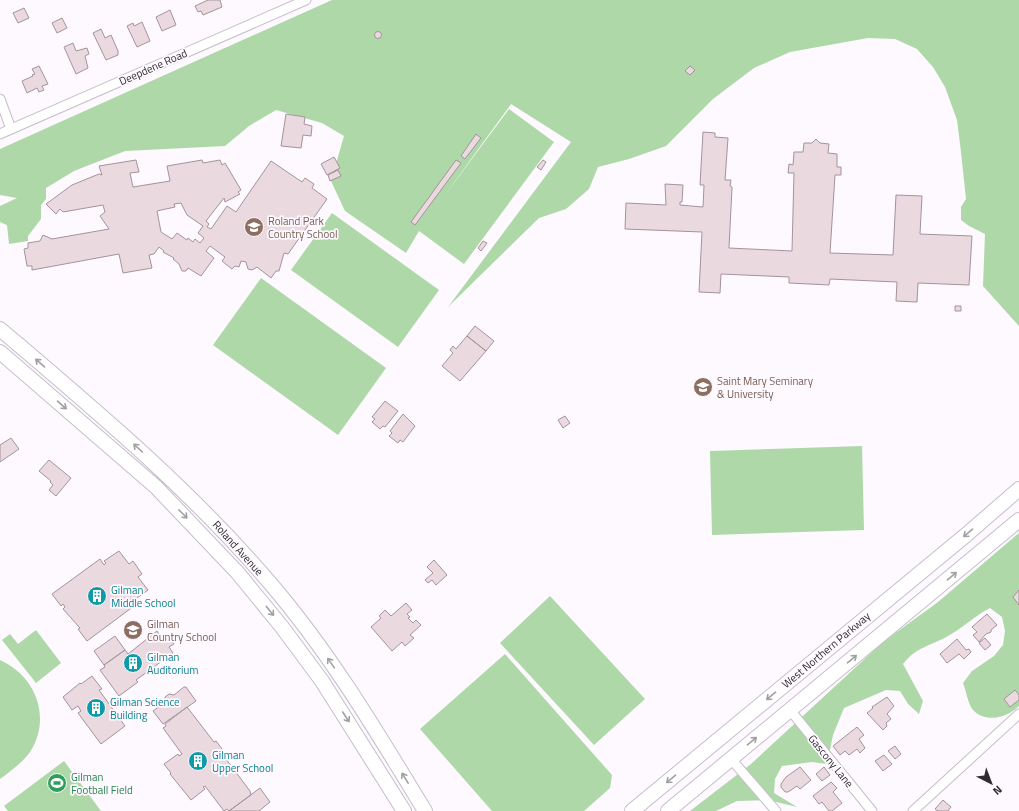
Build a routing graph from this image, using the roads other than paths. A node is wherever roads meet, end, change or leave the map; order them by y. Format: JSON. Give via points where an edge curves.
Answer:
{"nodes":[{"id":1,"x":306,"y":0,"type":"edge"},
{"id":2,"x":0,"y":99,"type":"edge"},
{"id":3,"x":11,"y":128,"type":"junction"},
{"id":4,"x":0,"y":134,"type":"edge"},
{"id":5,"x":0,"y":329,"type":"edge"},
{"id":6,"x":0,"y":352,"type":"edge"},
{"id":7,"x":1019,"y":489,"type":"edge"},
{"id":8,"x":1019,"y":520,"type":"edge"},
{"id":9,"x":790,"y":710,"type":"junction"},
{"id":10,"x":1019,"y":714,"type":"edge"},
{"id":11,"x":731,"y":758,"type":"junction"},
{"id":12,"x":404,"y":811,"type":"edge"},
{"id":13,"x":425,"y":811,"type":"edge"},
{"id":14,"x":632,"y":811,"type":"edge"},
{"id":15,"x":668,"y":811,"type":"edge"},
{"id":16,"x":776,"y":811,"type":"edge"},
{"id":17,"x":872,"y":811,"type":"edge"},
{"id":18,"x":913,"y":811,"type":"edge"}],
"edges":[{"from":1,"to":3,"type":"street","name":"Deepdene Road"},
{"from":2,"to":3,"type":"street"},
{"from":3,"to":4,"type":"street","name":"Deepdene Road"},
{"from":13,"to":5,"type":"main road","name":"Roland Avenue","one_way":true,"via":[[343,679],[304,626],[245,554],[167,474]]},
{"from":6,"to":12,"type":"main road","name":"Roland Avenue","one_way":true,"via":[[156,487],[237,572],[322,681]]},
{"from":7,"to":14,"type":"main road","name":"West Northern Parkway","one_way":true},
{"from":9,"to":8,"type":"main road","name":"West Northern Parkway","one_way":true},
{"from":11,"to":9,"type":"main road","name":"West Northern Parkway","one_way":true},
{"from":9,"to":17,"type":"street","name":"Gascony Lane"},
{"from":10,"to":18,"type":"street"},
{"from":11,"to":15,"type":"main road","name":"West Northern Parkway"},
{"from":11,"to":16,"type":"street"}]}
